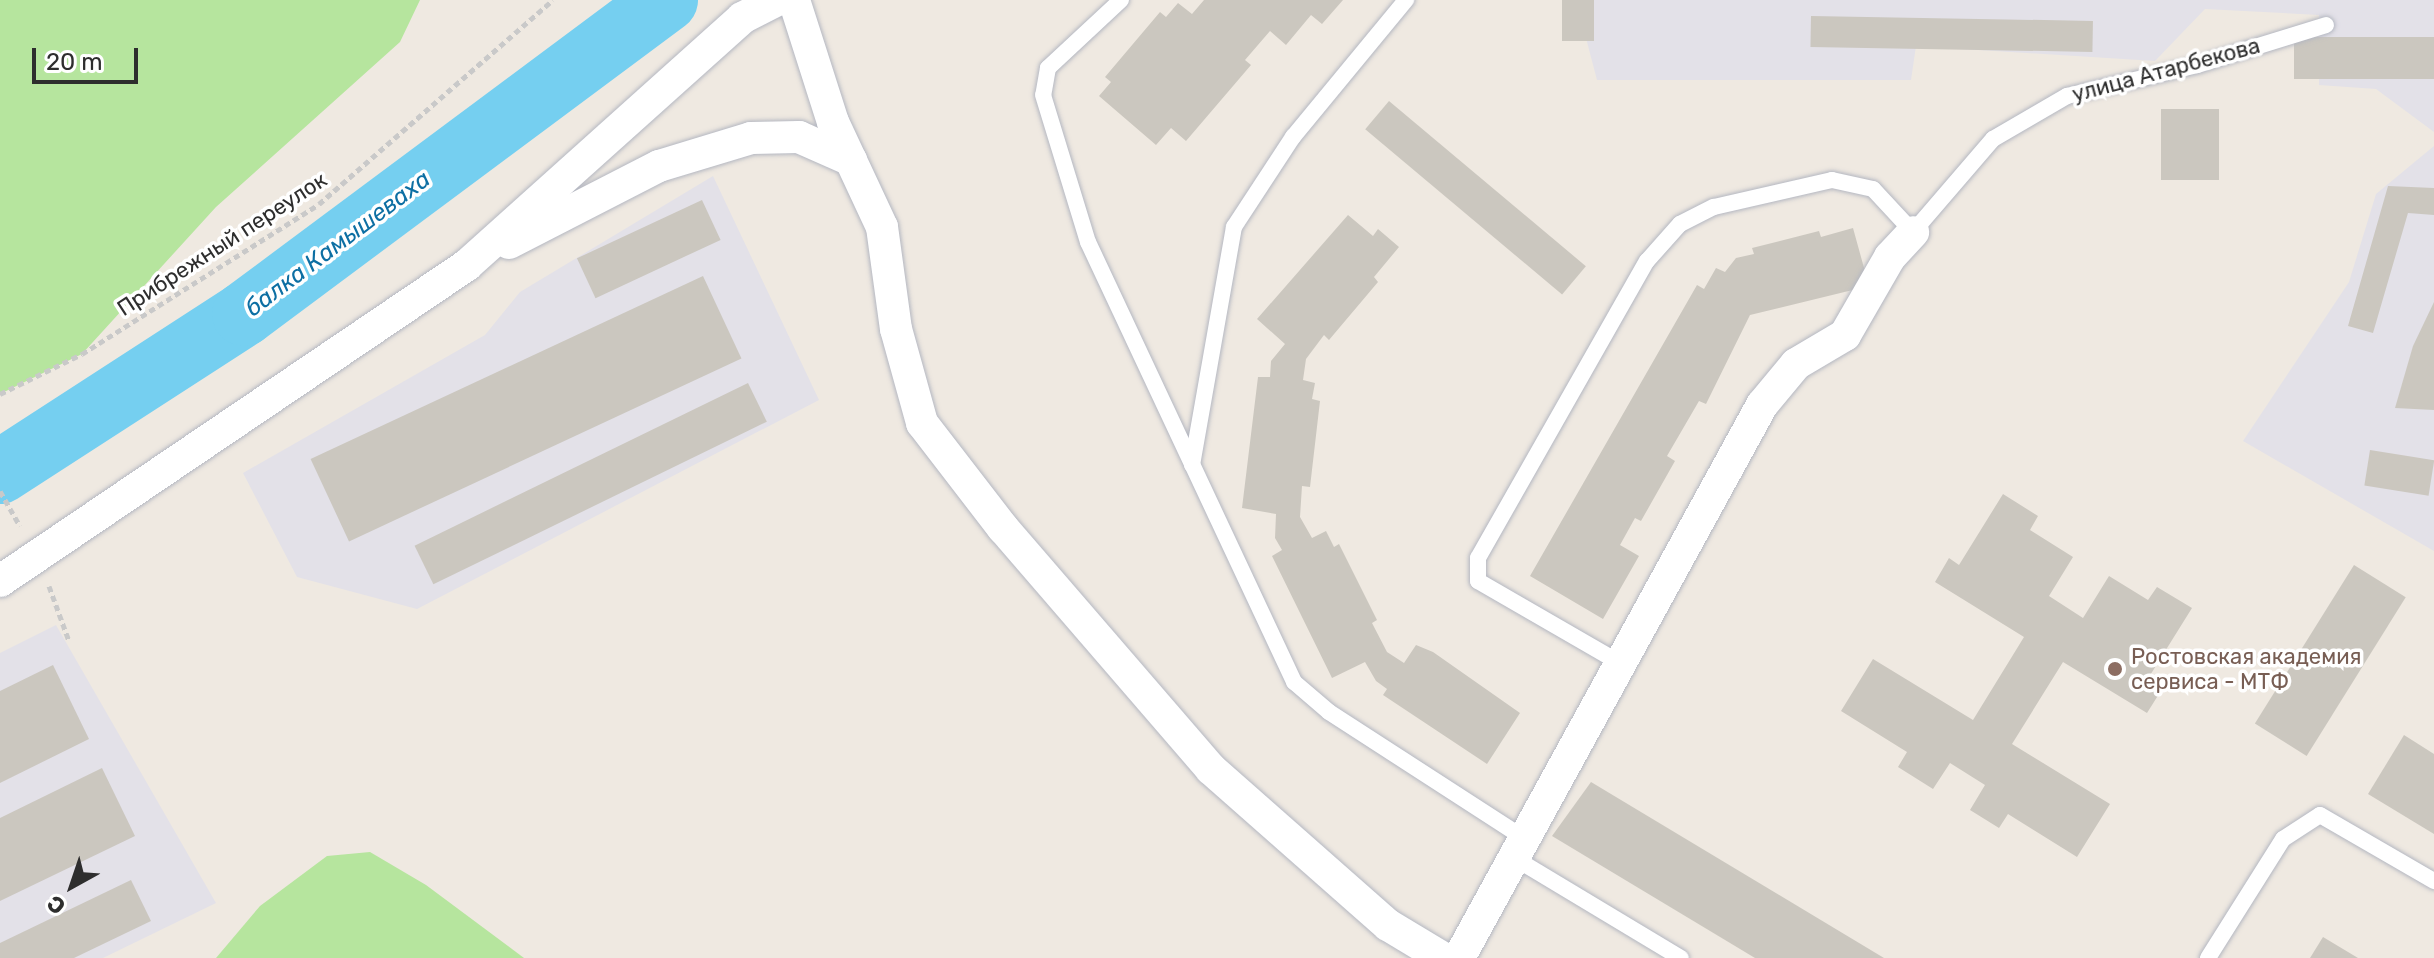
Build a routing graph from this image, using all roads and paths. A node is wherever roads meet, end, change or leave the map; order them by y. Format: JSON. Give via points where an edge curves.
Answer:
{"nodes":[{"id":1,"x":553,"y":0,"type":"edge"},
{"id":2,"x":777,"y":0,"type":"edge"},
{"id":3,"x":794,"y":0,"type":"edge"},
{"id":4,"x":1121,"y":0,"type":"edge"},
{"id":5,"x":1406,"y":0,"type":"edge"},
{"id":6,"x":2326,"y":25,"type":"dead end"},
{"id":7,"x":851,"y":160,"type":"junction"},
{"id":8,"x":1913,"y":232,"type":"junction"},
{"id":9,"x":467,"y":265,"type":"junction"},
{"id":10,"x":0,"y":394,"type":"edge"},
{"id":11,"x":1192,"y":465,"type":"junction"},
{"id":12,"x":0,"y":581,"type":"edge"},
{"id":13,"x":1620,"y":663,"type":"junction"},
{"id":14,"x":1518,"y":847,"type":"junction"},
{"id":15,"x":2434,"y":881,"type":"edge"},
{"id":16,"x":1443,"y":958,"type":"edge"},
{"id":17,"x":1459,"y":958,"type":"edge"},
{"id":18,"x":1681,"y":958,"type":"edge"},
{"id":19,"x":2208,"y":958,"type":"edge"}],
"edges":[{"from":1,"to":10,"type":"path","name":"Прибрежный переулок","via":[[319,204],[82,354]]},
{"from":2,"to":9,"type":"street","via":[[742,18]]},
{"from":3,"to":7,"type":"street"},
{"from":4,"to":11,"type":"lane","via":[[1048,68],[1043,95],[1088,242]]},
{"from":5,"to":11,"type":"lane","via":[[1293,137],[1234,227]]},
{"from":6,"to":8,"type":"lane","name":"улица Атарбекова","via":[[2197,65],[2067,96],[1993,139]]},
{"from":7,"to":9,"type":"street","via":[[799,137],[751,138],[659,166]]},
{"from":7,"to":16,"type":"street","via":[[882,227],[896,329],[922,423],[1003,528],[1211,769],[1388,925]]},
{"from":8,"to":13,"type":"street","via":[[1890,257],[1845,335],[1796,364],[1762,405]]},
{"from":8,"to":13,"type":"lane","via":[[1873,189],[1832,180],[1714,207],[1680,224],[1647,261],[1478,558],[1478,581]]},
{"from":9,"to":12,"type":"street"},
{"from":11,"to":14,"type":"lane","via":[[1294,682]]},
{"from":13,"to":14,"type":"street"},
{"from":14,"to":17,"type":"street"},
{"from":14,"to":18,"type":"lane"},
{"from":15,"to":19,"type":"lane","via":[[2320,815],[2283,839]]}]}
